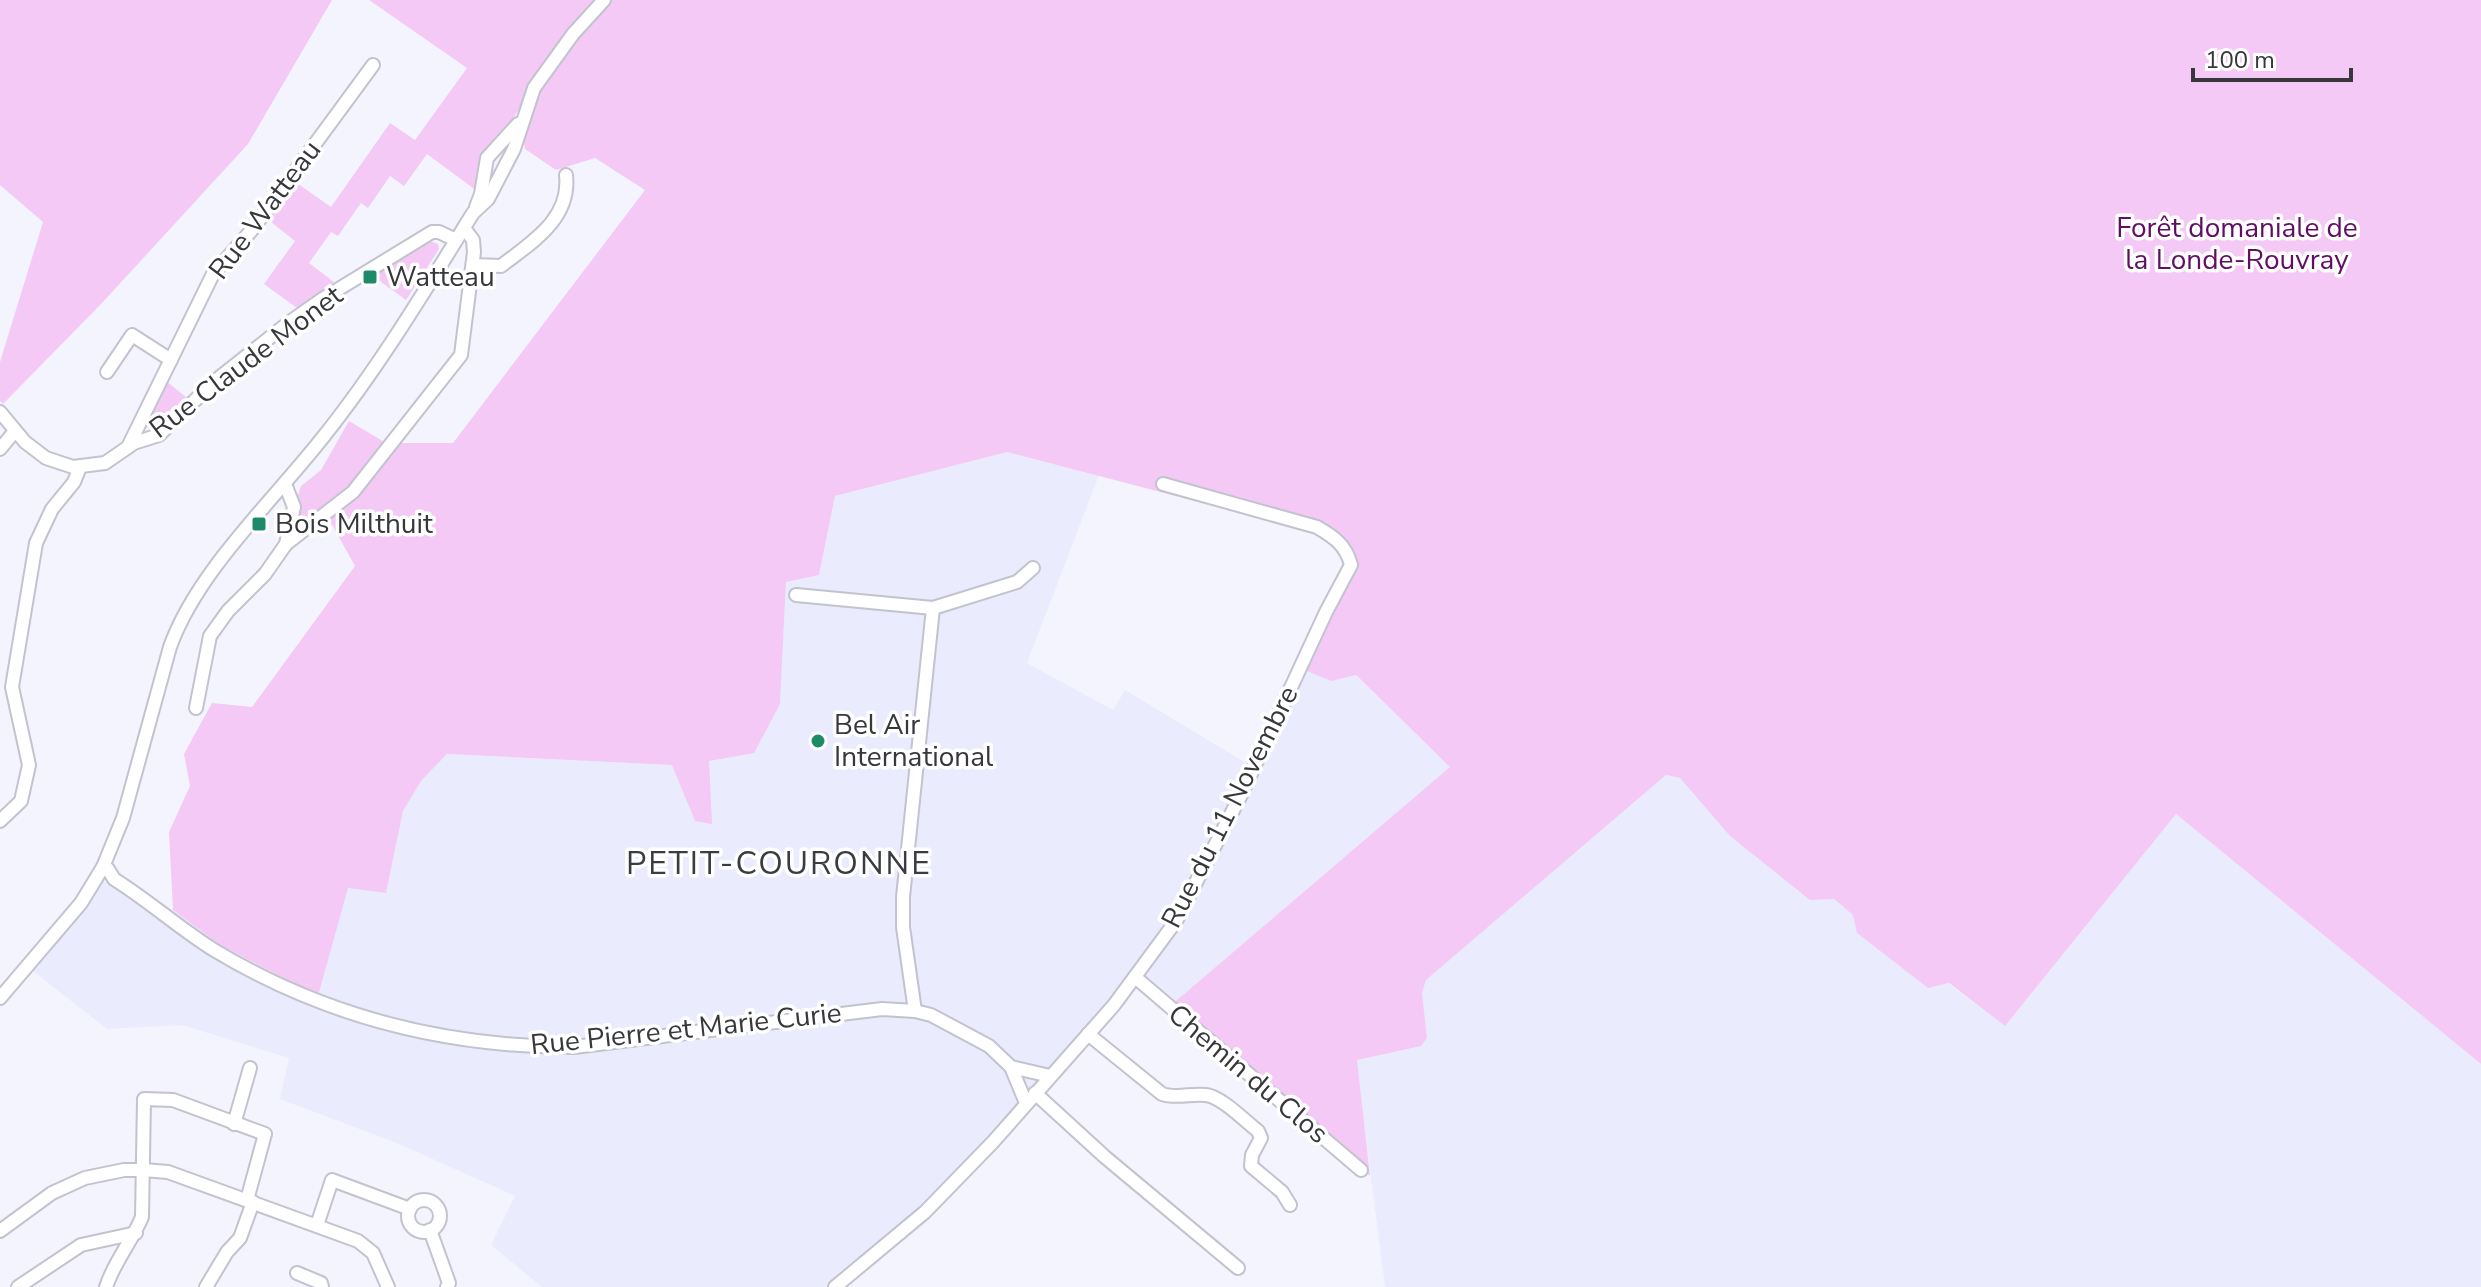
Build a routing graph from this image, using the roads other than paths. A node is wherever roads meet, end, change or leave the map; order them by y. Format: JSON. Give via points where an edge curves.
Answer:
{"nodes":[{"id":1,"x":604,"y":0,"type":"edge"},
{"id":2,"x":373,"y":65,"type":"dead end"},
{"id":3,"x":523,"y":118,"type":"junction"},
{"id":4,"x":566,"y":175,"type":"dead end"},
{"id":5,"x":473,"y":213,"type":"junction"},
{"id":6,"x":464,"y":228,"type":"junction"},
{"id":7,"x":456,"y":240,"type":"junction"},
{"id":8,"x":473,"y":265,"type":"junction"},
{"id":9,"x":171,"y":360,"type":"junction"},
{"id":10,"x":107,"y":372,"type":"dead end"},
{"id":11,"x":0,"y":412,"type":"edge"},
{"id":12,"x":15,"y":431,"type":"junction"},
{"id":13,"x":0,"y":449,"type":"edge"},
{"id":14,"x":127,"y":449,"type":"junction"},
{"id":15,"x":80,"y":467,"type":"junction"},
{"id":16,"x":285,"y":484,"type":"junction"},
{"id":17,"x":1163,"y":484,"type":"dead end"},
{"id":18,"x":286,"y":544,"type":"junction"},
{"id":19,"x":1033,"y":568,"type":"dead end"},
{"id":20,"x":796,"y":595,"type":"dead end"},
{"id":21,"x":933,"y":608,"type":"junction"},
{"id":22,"x":196,"y":708,"type":"dead end"},
{"id":23,"x":0,"y":821,"type":"edge"},
{"id":24,"x":103,"y":867,"type":"junction"},
{"id":25,"x":1135,"y":977,"type":"junction"},
{"id":26,"x":0,"y":998,"type":"edge"},
{"id":27,"x":915,"y":1011,"type":"junction"},
{"id":28,"x":1088,"y":1034,"type":"junction"},
{"id":29,"x":1011,"y":1067,"type":"junction"},
{"id":30,"x":250,"y":1068,"type":"dead end"},
{"id":31,"x":1050,"y":1076,"type":"junction"},
{"id":32,"x":1030,"y":1098,"type":"junction"},
{"id":33,"x":234,"y":1124,"type":"junction"},
{"id":34,"x":143,"y":1170,"type":"junction"},
{"id":35,"x":1361,"y":1170,"type":"dead end"},
{"id":36,"x":250,"y":1201,"type":"junction"},
{"id":37,"x":1290,"y":1205,"type":"dead end"},
{"id":38,"x":410,"y":1209,"type":"junction"},
{"id":39,"x":317,"y":1225,"type":"junction"},
{"id":40,"x":430,"y":1230,"type":"junction"},
{"id":41,"x":0,"y":1231,"type":"edge"},
{"id":42,"x":136,"y":1233,"type":"junction"},
{"id":43,"x":1238,"y":1268,"type":"dead end"},
{"id":44,"x":297,"y":1273,"type":"dead end"},
{"id":45,"x":840,"y":1285,"type":"edge"},
{"id":46,"x":18,"y":1287,"type":"edge"},
{"id":47,"x":106,"y":1287,"type":"edge"},
{"id":48,"x":206,"y":1287,"type":"edge"},
{"id":49,"x":322,"y":1287,"type":"edge"},
{"id":50,"x":388,"y":1287,"type":"edge"},
{"id":51,"x":447,"y":1287,"type":"edge"}],
"edges":[{"from":1,"to":3,"type":"street","via":[[534,88]]},
{"from":2,"to":9,"type":"street","name":"Rue Watteau","via":[[251,231],[213,274]]},
{"from":3,"to":5,"type":"street","via":[[514,149],[488,199]]},
{"from":3,"to":5,"type":"street","via":[[487,158]]},
{"from":4,"to":8,"type":"street","via":[[562,210],[541,235],[501,266]]},
{"from":5,"to":6,"type":"street"},
{"from":6,"to":7,"type":"street"},
{"from":6,"to":8,"type":"street","via":[[473,240]]},
{"from":7,"to":14,"type":"street","name":"Rue Claude Monet","via":[[432,232],[324,298],[215,381],[159,435]]},
{"from":7,"to":16,"type":"street","via":[[359,389]]},
{"from":8,"to":18,"type":"street","via":[[461,355],[353,492]]},
{"from":9,"to":10,"type":"street","via":[[132,335]]},
{"from":9,"to":14,"type":"street","name":"Rue Watteau"},
{"from":11,"to":12,"type":"street"},
{"from":12,"to":13,"type":"street"},
{"from":12,"to":15,"type":"street","via":[[46,458]]},
{"from":14,"to":15,"type":"street","name":"Rue Claude Monet","via":[[105,463]]},
{"from":15,"to":23,"type":"street","via":[[36,543],[12,687],[29,765],[21,801]]},
{"from":16,"to":18,"type":"street","via":[[294,507]]},
{"from":16,"to":24,"type":"street","via":[[218,565],[179,624],[123,818]]},
{"from":17,"to":25,"type":"street","name":"Rue du 11 Novembre","via":[[1317,527],[1335,537],[1351,565],[1183,909]]},
{"from":18,"to":22,"type":"street","via":[[210,636]]},
{"from":19,"to":21,"type":"street","via":[[1017,582]]},
{"from":20,"to":21,"type":"street"},
{"from":21,"to":27,"type":"street","via":[[903,897]]},
{"from":24,"to":26,"type":"street","via":[[81,903]]},
{"from":24,"to":27,"type":"street","name":"Rue Pierre et Marie Curie","via":[[174,923],[267,979],[366,1019],[436,1035],[526,1047],[574,1047],[882,1009]]},
{"from":25,"to":28,"type":"street","name":"Rue du 11 Novembre"},
{"from":25,"to":35,"type":"street","name":"Chemin du Clos"},
{"from":27,"to":29,"type":"street","name":"Rue Pierre et Marie Curie","via":[[950,1023],[989,1046]]},
{"from":28,"to":31,"type":"street","name":"Rue du 11 Novembre"},
{"from":28,"to":37,"type":"street","via":[[1162,1094],[1216,1097],[1258,1131],[1261,1138],[1251,1166]]},
{"from":29,"to":31,"type":"street","name":"Rue Pierre et Marie Curie"},
{"from":29,"to":32,"type":"street","name":"Rue Pierre et Marie Curie"},
{"from":30,"to":33,"type":"street"},
{"from":31,"to":32,"type":"street","name":"Rue du 11 Novembre"},
{"from":32,"to":43,"type":"street"},
{"from":32,"to":45,"type":"street","name":"Rue du 11 Novembre","via":[[925,1212]]},
{"from":33,"to":34,"type":"street","via":[[173,1100],[144,1099]]},
{"from":33,"to":36,"type":"street","via":[[265,1134]]},
{"from":34,"to":36,"type":"street","via":[[168,1172]]},
{"from":34,"to":41,"type":"street","via":[[85,1178],[52,1193]]},
{"from":34,"to":42,"type":"street","via":[[142,1217]]},
{"from":36,"to":39,"type":"street"},
{"from":36,"to":48,"type":"street","via":[[240,1238]]},
{"from":38,"to":39,"type":"street","via":[[332,1180]]},
{"from":38,"to":40,"type":"street","via":[[411,1225]]},
{"from":38,"to":40,"type":"street","via":[[422,1200],[436,1204],[440,1219]]},
{"from":39,"to":50,"type":"street","via":[[358,1241],[373,1253]]},
{"from":40,"to":51,"type":"street"},
{"from":42,"to":46,"type":"street","via":[[81,1245]]},
{"from":42,"to":47,"type":"street"},
{"from":44,"to":49,"type":"street"}]}
